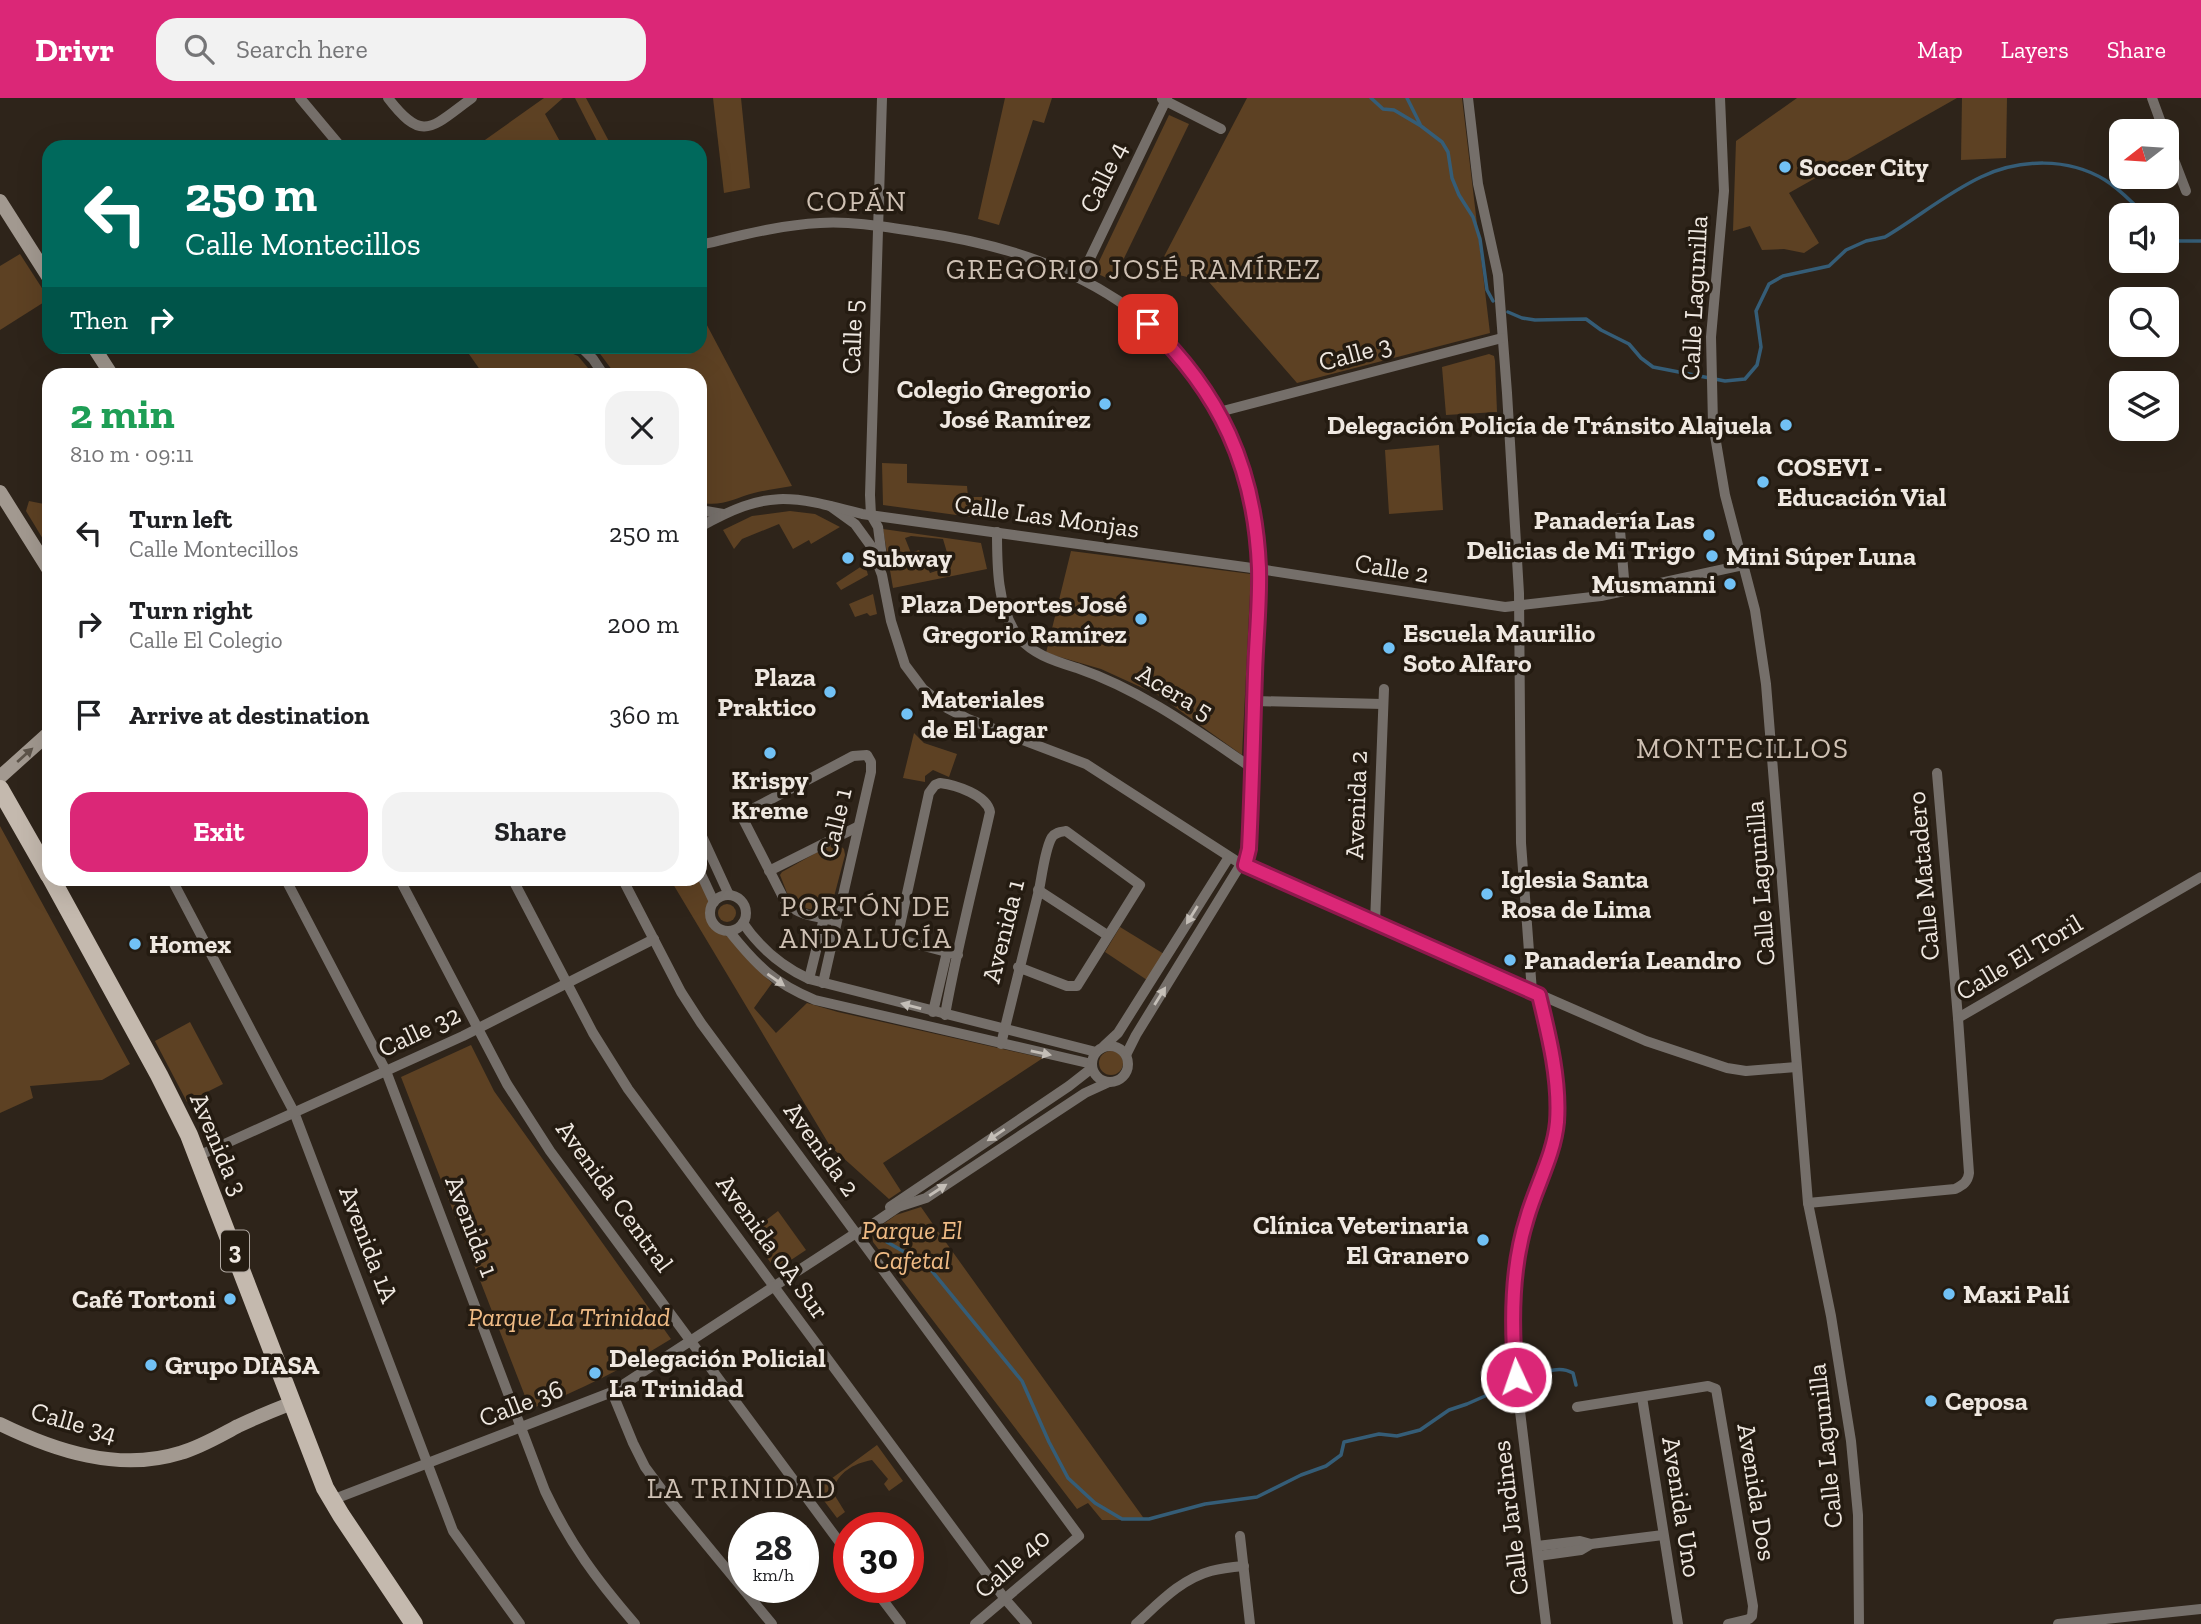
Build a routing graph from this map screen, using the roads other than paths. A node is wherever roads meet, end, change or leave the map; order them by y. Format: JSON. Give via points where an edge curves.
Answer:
{"nodes":[{"id":1,"x":300,"y":98,"type":"edge"},
{"id":2,"x":388,"y":98,"type":"edge"},
{"id":3,"x":472,"y":98,"type":"edge"},
{"id":4,"x":882,"y":98,"type":"edge"},
{"id":5,"x":1468,"y":98,"type":"edge"},
{"id":6,"x":1720,"y":98,"type":"edge"},
{"id":7,"x":2152,"y":98,"type":"edge"},
{"id":8,"x":1164,"y":99,"type":"edge"},
{"id":9,"x":2160,"y":119,"type":"edge"},
{"id":10,"x":1221,"y":129,"type":"dead end"},
{"id":11,"x":335,"y":140,"type":"edge"},
{"id":12,"x":2179,"y":173,"type":"edge"},
{"id":13,"x":2186,"y":191,"type":"dead end"},
{"id":14,"x":0,"y":201,"type":"edge"},
{"id":15,"x":878,"y":226,"type":"junction"},
{"id":16,"x":707,"y":243,"type":"edge"},
{"id":17,"x":42,"y":267,"type":"edge"},
{"id":18,"x":1080,"y":277,"type":"junction"},
{"id":19,"x":1502,"y":338,"type":"junction"},
{"id":20,"x":588,"y":354,"type":"edge"},
{"id":21,"x":599,"y":368,"type":"edge"},
{"id":22,"x":1219,"y":412,"type":"junction"},
{"id":23,"x":0,"y":492,"type":"edge"},
{"id":24,"x":830,"y":506,"type":"junction"},
{"id":25,"x":707,"y":512,"type":"edge"},
{"id":26,"x":726,"y":513,"type":"junction"},
{"id":27,"x":870,"y":515,"type":"junction"},
{"id":28,"x":1619,"y":518,"type":"dead end"},
{"id":29,"x":707,"y":522,"type":"edge"},
{"id":30,"x":881,"y":522,"type":"junction"},
{"id":31,"x":997,"y":532,"type":"junction"},
{"id":32,"x":42,"y":558,"type":"edge"},
{"id":33,"x":1743,"y":565,"type":"junction"},
{"id":34,"x":1259,"y":569,"type":"junction"},
{"id":35,"x":883,"y":575,"type":"junction"},
{"id":36,"x":1625,"y":591,"type":"junction"},
{"id":37,"x":1519,"y":606,"type":"junction"},
{"id":38,"x":1384,"y":689,"type":"dead end"},
{"id":39,"x":1254,"y":701,"type":"junction"},
{"id":40,"x":1383,"y":704,"type":"junction"},
{"id":41,"x":42,"y":739,"type":"edge"},
{"id":42,"x":1252,"y":768,"type":"junction"},
{"id":43,"x":1937,"y":773,"type":"dead end"},
{"id":44,"x":0,"y":777,"type":"edge"},
{"id":45,"x":0,"y":789,"type":"edge"},
{"id":46,"x":857,"y":827,"type":"junction"},
{"id":47,"x":707,"y":848,"type":"edge"},
{"id":48,"x":1229,"y":857,"type":"junction"},
{"id":49,"x":42,"y":863,"type":"edge"},
{"id":50,"x":1243,"y":865,"type":"junction"},
{"id":51,"x":769,"y":871,"type":"junction"},
{"id":52,"x":2201,"y":877,"type":"edge"},
{"id":53,"x":55,"y":886,"type":"edge"},
{"id":54,"x":175,"y":886,"type":"edge"},
{"id":55,"x":289,"y":886,"type":"edge"},
{"id":56,"x":403,"y":886,"type":"edge"},
{"id":57,"x":516,"y":886,"type":"edge"},
{"id":58,"x":626,"y":886,"type":"edge"},
{"id":59,"x":707,"y":886,"type":"edge"},
{"id":60,"x":1038,"y":890,"type":"junction"},
{"id":61,"x":729,"y":895,"type":"junction"},
{"id":62,"x":714,"y":902,"type":"junction"},
{"id":63,"x":824,"y":918,"type":"junction"},
{"id":64,"x":836,"y":921,"type":"junction"},
{"id":65,"x":743,"y":923,"type":"junction"},
{"id":66,"x":1375,"y":923,"type":"junction"},
{"id":67,"x":729,"y":931,"type":"junction"},
{"id":68,"x":1107,"y":935,"type":"junction"},
{"id":69,"x":654,"y":939,"type":"junction"},
{"id":70,"x":947,"y":952,"type":"junction"},
{"id":71,"x":958,"y":956,"type":"junction"},
{"id":72,"x":1018,"y":967,"type":"junction"},
{"id":73,"x":809,"y":979,"type":"junction"},
{"id":74,"x":823,"y":983,"type":"junction"},
{"id":75,"x":568,"y":984,"type":"junction"},
{"id":76,"x":1536,"y":994,"type":"junction"},
{"id":77,"x":881,"y":998,"type":"junction"},
{"id":78,"x":939,"y":1013,"type":"junction"},
{"id":79,"x":878,"y":1016,"type":"junction"},
{"id":80,"x":1958,"y":1018,"type":"junction"},
{"id":81,"x":478,"y":1029,"type":"junction"},
{"id":82,"x":1005,"y":1029,"type":"junction"},
{"id":83,"x":1001,"y":1044,"type":"junction"},
{"id":84,"x":1100,"y":1049,"type":"junction"},
{"id":85,"x":1126,"y":1055,"type":"junction"},
{"id":86,"x":1092,"y":1066,"type":"junction"},
{"id":87,"x":1796,"y":1067,"type":"junction"},
{"id":88,"x":386,"y":1071,"type":"junction"},
{"id":89,"x":1109,"y":1082,"type":"junction"},
{"id":90,"x":294,"y":1112,"type":"junction"},
{"id":91,"x":198,"y":1156,"type":"junction"},
{"id":92,"x":1808,"y":1203,"type":"junction"},
{"id":93,"x":856,"y":1233,"type":"junction"},
{"id":94,"x":773,"y":1287,"type":"junction"},
{"id":95,"x":690,"y":1341,"type":"junction"},
{"id":96,"x":612,"y":1392,"type":"junction"},
{"id":97,"x":1642,"y":1397,"type":"junction"},
{"id":98,"x":292,"y":1403,"type":"junction"},
{"id":99,"x":1577,"y":1407,"type":"dead end"},
{"id":100,"x":0,"y":1424,"type":"edge"},
{"id":101,"x":521,"y":1427,"type":"junction"},
{"id":102,"x":427,"y":1463,"type":"junction"},
{"id":103,"x":331,"y":1500,"type":"junction"},
{"id":104,"x":833,"y":1533,"type":"edge"},
{"id":105,"x":1663,"y":1535,"type":"junction"},
{"id":106,"x":1079,"y":1536,"type":"joint"},
{"id":107,"x":1240,"y":1536,"type":"dead end"},
{"id":108,"x":1538,"y":1551,"type":"junction"},
{"id":109,"x":1244,"y":1566,"type":"junction"},
{"id":110,"x":1005,"y":1599,"type":"junction"},
{"id":111,"x":885,"y":1603,"type":"edge"},
{"id":112,"x":2201,"y":1609,"type":"edge"},
{"id":113,"x":414,"y":1624,"type":"edge"},
{"id":114,"x":520,"y":1624,"type":"edge"},
{"id":115,"x":635,"y":1624,"type":"edge"},
{"id":116,"x":772,"y":1624,"type":"edge"},
{"id":117,"x":901,"y":1624,"type":"edge"},
{"id":118,"x":975,"y":1624,"type":"edge"},
{"id":119,"x":1027,"y":1624,"type":"edge"},
{"id":120,"x":1136,"y":1624,"type":"edge"},
{"id":121,"x":1250,"y":1624,"type":"edge"},
{"id":122,"x":1546,"y":1624,"type":"edge"},
{"id":123,"x":1677,"y":1624,"type":"edge"},
{"id":124,"x":1728,"y":1624,"type":"edge"},
{"id":125,"x":1859,"y":1624,"type":"edge"},
{"id":126,"x":2058,"y":1624,"type":"edge"}],
"edges":[{"from":1,"to":11,"type":"street"},
{"from":2,"to":3,"type":"street","via":[[412,125],[420,127],[440,121]]},
{"from":4,"to":15,"type":"street","name":"Calle 5"},
{"from":5,"to":19,"type":"street","name":"Calle Jardines","via":[[1478,184],[1498,275]]},
{"from":6,"to":33,"type":"street","name":"Calle Lagunilla","via":[[1724,191],[1711,384],[1715,442]]},
{"from":7,"to":9,"type":"street"},
{"from":8,"to":10,"type":"street"},
{"from":8,"to":18,"type":"street","name":"Calle 4"},
{"from":12,"to":13,"type":"street"},
{"from":14,"to":17,"type":"street"},
{"from":15,"to":16,"type":"street","via":[[819,223]]},
{"from":15,"to":18,"type":"street","via":[[977,242],[1035,258]]},
{"from":15,"to":27,"type":"street","name":"Calle 5"},
{"from":18,"to":22,"type":"street","via":[[1122,302],[1167,341]]},
{"from":19,"to":22,"type":"street","name":"Calle 3"},
{"from":19,"to":37,"type":"street","name":"Calle Jardines"},
{"from":20,"to":21,"type":"street"},
{"from":22,"to":34,"type":"street","via":[[1250,494]]},
{"from":23,"to":32,"type":"street"},
{"from":24,"to":26,"type":"street","via":[[777,498]]},
{"from":24,"to":27,"type":"street"},
{"from":24,"to":35,"type":"street","via":[[861,531]]},
{"from":25,"to":26,"type":"street"},
{"from":26,"to":29,"type":"street"},
{"from":27,"to":30,"type":"street"},
{"from":28,"to":36,"type":"street"},
{"from":30,"to":31,"type":"street","name":"Calle Las Monjas"},
{"from":30,"to":35,"type":"street"},
{"from":31,"to":34,"type":"street","name":"Calle Las Monjas"},
{"from":31,"to":42,"type":"street","name":"Acera 5","via":[[1002,597],[1021,639],[1039,654],[1145,697]]},
{"from":33,"to":36,"type":"street","name":"Calle 2"},
{"from":33,"to":87,"type":"street","name":"Calle Lagunilla","via":[[1755,610],[1769,718]]},
{"from":34,"to":37,"type":"street","name":"Calle 2"},
{"from":34,"to":39,"type":"street"},
{"from":35,"to":48,"type":"street","via":[[902,657],[935,701],[968,719],[1086,764]]},
{"from":36,"to":37,"type":"street","name":"Calle 2"},
{"from":37,"to":76,"type":"street","name":"Calle Jardines","via":[[1521,843]]},
{"from":38,"to":40,"type":"street","name":"Avenida 2"},
{"from":39,"to":40,"type":"street"},
{"from":39,"to":42,"type":"street"},
{"from":40,"to":66,"type":"street","name":"Avenida 2"},
{"from":44,"to":41,"type":"street","one_way":true},
{"from":42,"to":50,"type":"street","via":[[1249,849]]},
{"from":43,"to":80,"type":"street","name":"Calle Matadero"},
{"from":45,"to":49,"type":"main road","name":"Avenida 3","number":"3"},
{"from":46,"to":51,"type":"street"},
{"from":46,"to":51,"type":"street","name":"Calle 1","via":[[871,772],[867,755],[853,756],[741,815]]},
{"from":46,"to":64,"type":"street","name":"Calle 1"},
{"from":47,"to":61,"type":"street"},
{"from":48,"to":50,"type":"street"},
{"from":48,"to":84,"type":"street","one_way":true,"via":[[1118,1033]]},
{"from":50,"to":66,"type":"street"},
{"from":85,"to":50,"type":"street","one_way":true},
{"from":51,"to":63,"type":"street","via":[[793,910]]},
{"from":52,"to":80,"type":"street","name":"Calle El Toril"},
{"from":53,"to":91,"type":"main road","name":"Avenida 3","number":"3","via":[[159,1074]]},
{"from":54,"to":90,"type":"street","name":"Avenida 1A"},
{"from":55,"to":88,"type":"street","name":"Avenida 1"},
{"from":56,"to":81,"type":"street","name":"Avenida Central"},
{"from":57,"to":75,"type":"street","name":"Avenida 0A Sur"},
{"from":58,"to":69,"type":"street","name":"Avenida 2"},
{"from":59,"to":62,"type":"street"},
{"from":60,"to":68,"type":"street"},
{"from":60,"to":68,"type":"street","name":"Avenida 1","via":[[1051,839],[1066,831],[1140,884]]},
{"from":60,"to":72,"type":"street","name":"Avenida 1"},
{"from":61,"to":62,"type":"street"},
{"from":61,"to":65,"type":"street","via":[[745,907]]},
{"from":62,"to":67,"type":"street","via":[[712,922]]},
{"from":63,"to":64,"type":"street"},
{"from":63,"to":73,"type":"street"},
{"from":64,"to":74,"type":"street","name":"Calle 1"},
{"from":65,"to":67,"type":"street"},
{"from":65,"to":73,"type":"street","via":[[768,953]]},
{"from":66,"to":76,"type":"street"},
{"from":67,"to":79,"type":"street","one_way":true,"via":[[775,980],[816,1000]]},
{"from":68,"to":72,"type":"street","via":[[1077,986]]},
{"from":69,"to":75,"type":"street","name":"Calle 32"},
{"from":69,"to":93,"type":"street","name":"Avenida 2","via":[[701,1023]]},
{"from":70,"to":71,"type":"street","name":"Avenida 1"},
{"from":70,"to":71,"type":"street","name":"Avenida 1","via":[[897,939],[929,793],[946,783],[982,798],[990,812]]},
{"from":70,"to":78,"type":"street"},
{"from":71,"to":78,"type":"street"},
{"from":72,"to":82,"type":"street","name":"Avenida 1"},
{"from":73,"to":74,"type":"street"},
{"from":74,"to":77,"type":"street"},
{"from":75,"to":81,"type":"street","name":"Calle 32"},
{"from":75,"to":94,"type":"street","name":"Avenida 0A Sur","via":[[628,1089]]},
{"from":76,"to":87,"type":"street","via":[[1646,1041],[1727,1068]]},
{"from":76,"to":108,"type":"street","name":"Calle Jardines","via":[[1556,1086],[1557,1122],[1523,1231],[1513,1330]]},
{"from":78,"to":77,"type":"street","one_way":true},
{"from":77,"to":79,"type":"street"},
{"from":78,"to":82,"type":"street"},
{"from":79,"to":83,"type":"street"},
{"from":80,"to":92,"type":"street","name":"Calle El Toril","via":[[1968,1179],[1955,1189]]},
{"from":81,"to":88,"type":"street","name":"Calle 32"},
{"from":81,"to":95,"type":"street","name":"Avenida Central","via":[[511,1092],[550,1151]]},
{"from":82,"to":83,"type":"street","name":"Avenida 1"},
{"from":82,"to":84,"type":"street"},
{"from":83,"to":86,"type":"street","one_way":true},
{"from":84,"to":85,"type":"street","via":[[1119,1047]]},
{"from":84,"to":86,"type":"street"},
{"from":85,"to":89,"type":"street","via":[[1124,1075]]},
{"from":86,"to":89,"type":"street","via":[[1097,1076]]},
{"from":86,"to":93,"type":"street","one_way":true},
{"from":87,"to":92,"type":"street","name":"Calle Lagunilla"},
{"from":88,"to":90,"type":"street","name":"Calle 32"},
{"from":88,"to":101,"type":"street","name":"Avenida 1"},
{"from":93,"to":89,"type":"street","one_way":true,"via":[[898,1208],[926,1198],[1085,1093]]},
{"from":90,"to":91,"type":"street","name":"Calle 32"},
{"from":90,"to":102,"type":"street","name":"Avenida 1A"},
{"from":91,"to":98,"type":"main road","name":"Avenida 3","number":"3"},
{"from":92,"to":125,"type":"street","name":"Calle Lagunilla","via":[[1851,1441],[1858,1516]]},
{"from":93,"to":94,"type":"street","name":"Calle 36"},
{"from":93,"to":106,"type":"street","name":"Avenida 2"},
{"from":94,"to":95,"type":"street","name":"Calle 36"},
{"from":94,"to":110,"type":"street","name":"Avenida 0A Sur"},
{"from":95,"to":96,"type":"street","name":"Calle 36"},
{"from":95,"to":104,"type":"street","name":"Avenida Central"},
{"from":96,"to":101,"type":"street","name":"Calle 36"},
{"from":96,"to":116,"type":"street","via":[[651,1475]]},
{"from":97,"to":99,"type":"street"},
{"from":97,"to":105,"type":"street","name":"Avenida Uno"},
{"from":97,"to":124,"type":"street","name":"Avenida Dos","via":[[1713,1387],[1718,1392],[1753,1606],[1749,1619]]},
{"from":98,"to":100,"type":"street","name":"Calle 34","via":[[199,1446],[144,1461],[84,1455]]},
{"from":98,"to":103,"type":"main road","name":"Avenida 3","number":"3"},
{"from":101,"to":102,"type":"street","name":"Calle 36"},
{"from":101,"to":115,"type":"street","name":"Avenida 1","via":[[544,1491],[568,1537]]},
{"from":102,"to":103,"type":"street","name":"Calle 36"},
{"from":102,"to":114,"type":"street","name":"Avenida 1A","via":[[456,1537]]},
{"from":103,"to":113,"type":"main road","name":"Avenida 3","number":"3"},
{"from":105,"to":108,"type":"street","via":[[1591,1544],[1580,1541]]},
{"from":105,"to":123,"type":"street","name":"Avenida Uno"},
{"from":106,"to":110,"type":"street","name":"Calle 40"},
{"from":107,"to":109,"type":"street"},
{"from":108,"to":122,"type":"street","name":"Calle Jardines"},
{"from":109,"to":120,"type":"street","via":[[1189,1579]]},
{"from":109,"to":121,"type":"street"},
{"from":110,"to":118,"type":"street","name":"Calle 40"},
{"from":110,"to":119,"type":"street","name":"Avenida 0A Sur"},
{"from":111,"to":117,"type":"street"},
{"from":112,"to":126,"type":"street"}]}
